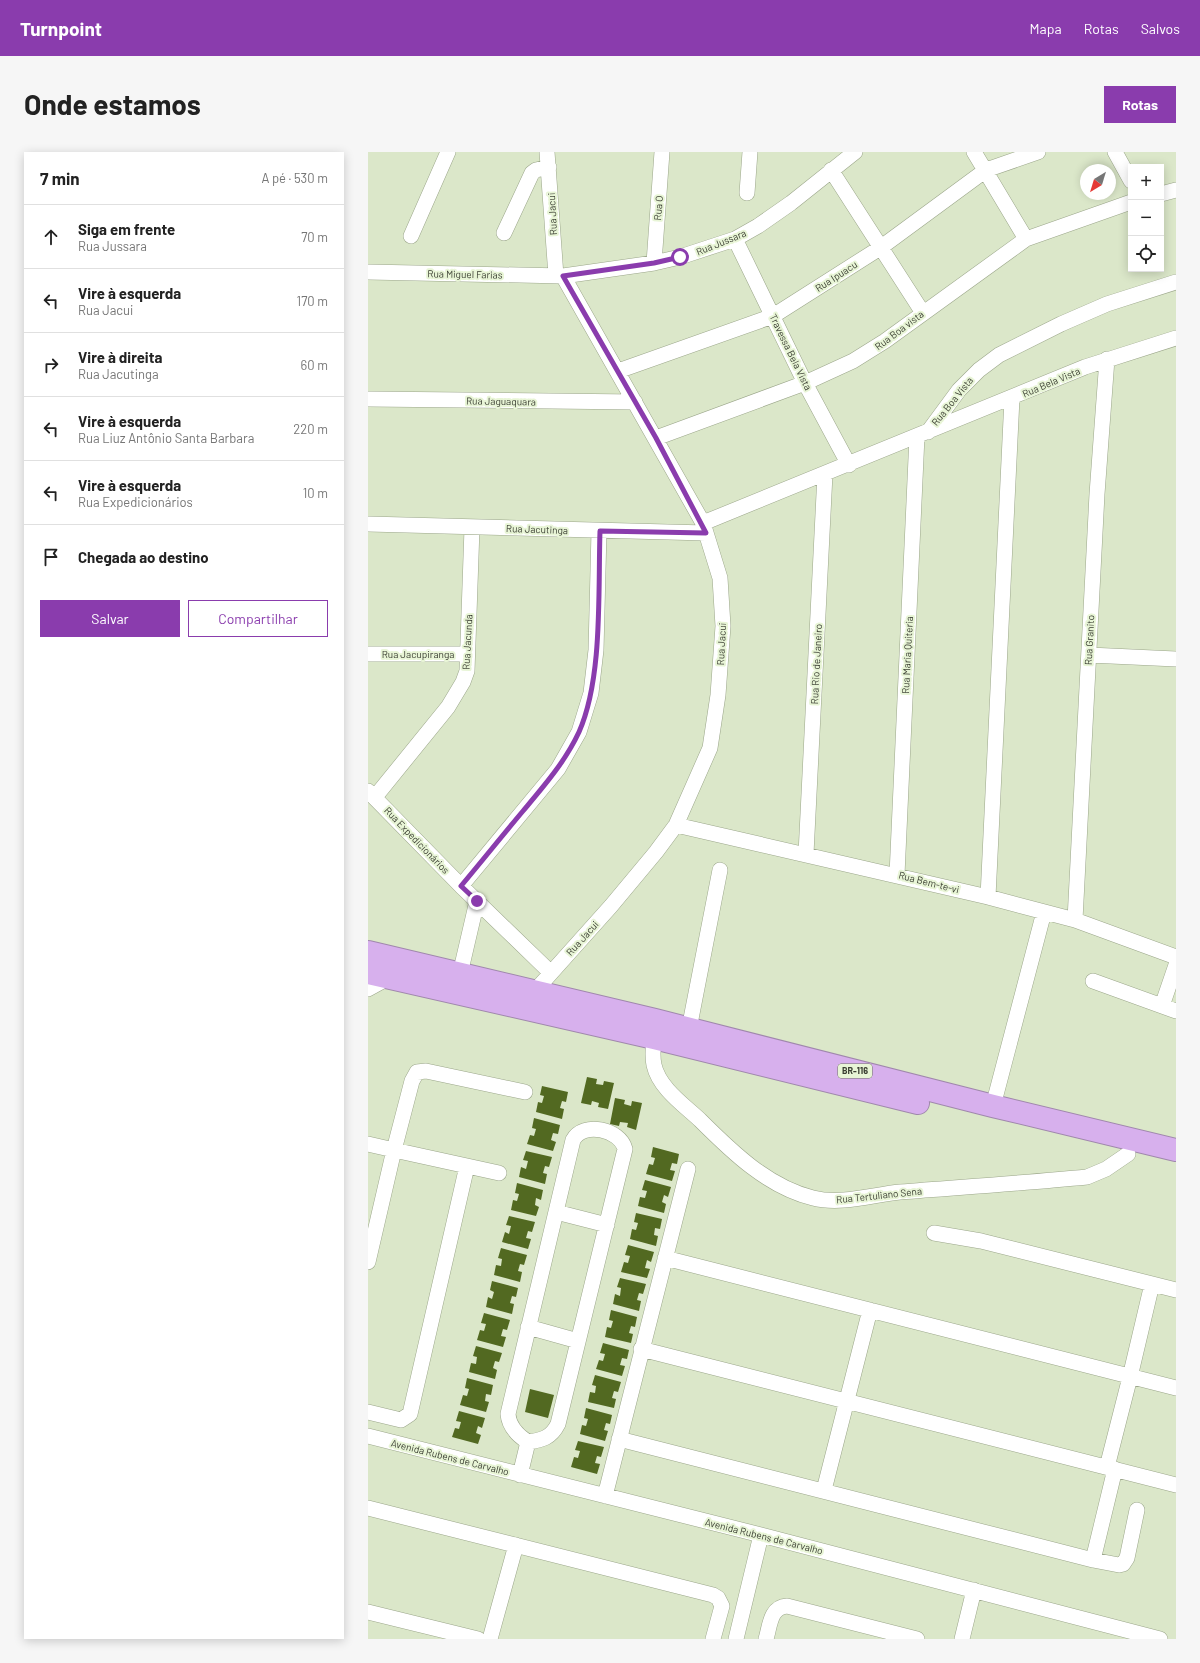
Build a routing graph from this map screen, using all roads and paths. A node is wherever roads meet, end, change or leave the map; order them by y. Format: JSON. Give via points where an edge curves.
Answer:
{"nodes":[{"id":1,"x":448,"y":152,"type":"edge"},
{"id":2,"x":662,"y":152,"type":"edge"},
{"id":3,"x":750,"y":152,"type":"edge"},
{"id":4,"x":855,"y":152,"type":"edge"},
{"id":5,"x":974,"y":152,"type":"edge"},
{"id":6,"x":1038,"y":152,"type":"edge"},
{"id":7,"x":1115,"y":152,"type":"edge"},
{"id":8,"x":548,"y":159,"type":"edge"},
{"id":9,"x":831,"y":170,"type":"junction"},
{"id":10,"x":986,"y":170,"type":"junction"},
{"id":11,"x":1128,"y":176,"type":"edge"},
{"id":12,"x":1176,"y":190,"type":"edge"},
{"id":13,"x":747,"y":193,"type":"dead end"},
{"id":14,"x":1164,"y":193,"type":"edge"},
{"id":15,"x":1128,"y":203,"type":"edge"},
{"id":16,"x":504,"y":233,"type":"dead end"},
{"id":17,"x":411,"y":236,"type":"dead end"},
{"id":18,"x":735,"y":239,"type":"junction"},
{"id":19,"x":1026,"y":239,"type":"junction"},
{"id":20,"x":880,"y":248,"type":"junction"},
{"id":21,"x":654,"y":263,"type":"junction"},
{"id":22,"x":368,"y":272,"type":"edge"},
{"id":23,"x":559,"y":276,"type":"junction"},
{"id":24,"x":1176,"y":282,"type":"edge"},
{"id":25,"x":923,"y":312,"type":"junction"},
{"id":26,"x":773,"y":316,"type":"junction"},
{"id":27,"x":1176,"y":338,"type":"edge"},
{"id":28,"x":1108,"y":360,"type":"junction"},
{"id":29,"x":618,"y":371,"type":"junction"},
{"id":30,"x":805,"y":383,"type":"junction"},
{"id":31,"x":1012,"y":398,"type":"junction"},
{"id":32,"x":368,"y":399,"type":"edge"},
{"id":33,"x":635,"y":402,"type":"junction"},
{"id":34,"x":922,"y":434,"type":"junction"},
{"id":35,"x":656,"y":438,"type":"junction"},
{"id":36,"x":848,"y":465,"type":"junction"},
{"id":37,"x":825,"y":474,"type":"junction"},
{"id":38,"x":368,"y":524,"type":"edge"},
{"id":39,"x":472,"y":528,"type":"junction"},
{"id":40,"x":704,"y":528,"type":"junction"},
{"id":41,"x":600,"y":531,"type":"junction"},
{"id":42,"x":368,"y":654,"type":"edge"},
{"id":43,"x":467,"y":654,"type":"junction"},
{"id":44,"x":1089,"y":655,"type":"junction"},
{"id":45,"x":1176,"y":659,"type":"edge"},
{"id":46,"x":372,"y":794,"type":"edge"},
{"id":47,"x":676,"y":825,"type":"junction"},
{"id":48,"x":806,"y":854,"type":"junction"},
{"id":49,"x":720,"y":870,"type":"dead end"},
{"id":50,"x":897,"y":875,"type":"junction"},
{"id":51,"x":461,"y":886,"type":"junction"},
{"id":52,"x":988,"y":897,"type":"junction"},
{"id":53,"x":477,"y":901,"type":"junction"},
{"id":54,"x":1044,"y":912,"type":"junction"},
{"id":55,"x":1075,"y":920,"type":"junction"},
{"id":56,"x":368,"y":952,"type":"edge"},
{"id":57,"x":1176,"y":957,"type":"edge"},
{"id":58,"x":1176,"y":965,"type":"edge"},
{"id":59,"x":383,"y":970,"type":"edge"},
{"id":60,"x":551,"y":973,"type":"junction"},
{"id":61,"x":460,"y":974,"type":"junction"},
{"id":62,"x":1093,"y":981,"type":"dead end"},
{"id":63,"x":368,"y":989,"type":"edge"},
{"id":64,"x":534,"y":992,"type":"junction"},
{"id":65,"x":1169,"y":1009,"type":"edge"},
{"id":66,"x":689,"y":1029,"type":"junction"},
{"id":67,"x":654,"y":1038,"type":"junction"},
{"id":68,"x":525,"y":1092,"type":"dead end"},
{"id":69,"x":993,"y":1106,"type":"junction"},
{"id":70,"x":368,"y":1144,"type":"edge"},
{"id":71,"x":394,"y":1150,"type":"junction"},
{"id":72,"x":1176,"y":1150,"type":"edge"},
{"id":73,"x":1128,"y":1154,"type":"junction"},
{"id":74,"x":1176,"y":1164,"type":"edge"},
{"id":75,"x":467,"y":1166,"type":"junction"},
{"id":76,"x":688,"y":1168,"type":"dead end"},
{"id":77,"x":499,"y":1172,"type":"dead end"},
{"id":78,"x":556,"y":1212,"type":"junction"},
{"id":79,"x":607,"y":1225,"type":"junction"},
{"id":80,"x":934,"y":1233,"type":"dead end"},
{"id":81,"x":665,"y":1258,"type":"junction"},
{"id":82,"x":368,"y":1262,"type":"edge"},
{"id":83,"x":1152,"y":1284,"type":"junction"},
{"id":84,"x":1176,"y":1290,"type":"edge"},
{"id":85,"x":870,"y":1310,"type":"junction"},
{"id":86,"x":528,"y":1327,"type":"junction"},
{"id":87,"x":578,"y":1341,"type":"junction"},
{"id":88,"x":642,"y":1349,"type":"junction"},
{"id":89,"x":1130,"y":1377,"type":"junction"},
{"id":90,"x":1176,"y":1388,"type":"edge"},
{"id":91,"x":847,"y":1401,"type":"junction"},
{"id":92,"x":368,"y":1412,"type":"edge"},
{"id":93,"x":368,"y":1436,"type":"edge"},
{"id":94,"x":619,"y":1439,"type":"junction"},
{"id":95,"x":528,"y":1442,"type":"junction"},
{"id":96,"x":1111,"y":1468,"type":"junction"},
{"id":97,"x":520,"y":1475,"type":"junction"},
{"id":98,"x":1176,"y":1485,"type":"edge"},
{"id":99,"x":824,"y":1490,"type":"junction"},
{"id":100,"x":605,"y":1496,"type":"junction"},
{"id":101,"x":368,"y":1508,"type":"edge"},
{"id":102,"x":1137,"y":1510,"type":"dead end"},
{"id":103,"x":761,"y":1535,"type":"junction"},
{"id":104,"x":516,"y":1545,"type":"junction"},
{"id":105,"x":1093,"y":1560,"type":"junction"},
{"id":106,"x":974,"y":1590,"type":"junction"},
{"id":107,"x":368,"y":1612,"type":"edge"},
{"id":108,"x":865,"y":1633,"type":"edge"},
{"id":109,"x":1139,"y":1637,"type":"edge"},
{"id":110,"x":478,"y":1639,"type":"edge"},
{"id":111,"x":490,"y":1639,"type":"edge"},
{"id":112,"x":712,"y":1639,"type":"edge"},
{"id":113,"x":736,"y":1639,"type":"edge"},
{"id":114,"x":766,"y":1639,"type":"edge"},
{"id":115,"x":917,"y":1639,"type":"edge"},
{"id":116,"x":962,"y":1639,"type":"edge"},
{"id":117,"x":1160,"y":1639,"type":"edge"}],
"edges":[{"from":1,"to":17,"type":"street"},
{"from":2,"to":21,"type":"street","name":"Rua O"},
{"from":3,"to":13,"type":"street"},
{"from":4,"to":9,"type":"street","name":"Rua Jussara"},
{"from":5,"to":10,"type":"street"},
{"from":6,"to":10,"type":"street","name":"Rua Ipuacu"},
{"from":7,"to":11,"type":"street"},
{"from":8,"to":16,"type":"street","via":[[532,173]]},
{"from":8,"to":23,"type":"street","name":"Rua Jacui"},
{"from":9,"to":18,"type":"street","name":"Rua Jussara","via":[[791,203]]},
{"from":9,"to":20,"type":"street"},
{"from":10,"to":19,"type":"street"},
{"from":10,"to":20,"type":"street","name":"Rua Ipuacu"},
{"from":12,"to":14,"type":"street"},
{"from":15,"to":19,"type":"street","name":"Rua Boa vista"},
{"from":18,"to":21,"type":"street","name":"Rua Jussara"},
{"from":18,"to":26,"type":"street","name":"Travessa Bela Vista"},
{"from":19,"to":25,"type":"street","name":"Rua Boa vista"},
{"from":20,"to":25,"type":"street"},
{"from":20,"to":26,"type":"street","name":"Rua Ipuacu"},
{"from":21,"to":23,"type":"street","name":"Rua Jussara"},
{"from":22,"to":23,"type":"street","name":"Rua Miguel Farias"},
{"from":23,"to":29,"type":"street","name":"Rua Jacui"},
{"from":24,"to":34,"type":"street","name":"Rua Boa Vista","via":[[1107,304],[999,355],[959,390]]},
{"from":25,"to":30,"type":"street","name":"Rua Boa vista","via":[[869,352]]},
{"from":26,"to":29,"type":"street","name":"Rua Ipuacu"},
{"from":26,"to":30,"type":"street","name":"Travessa Bela Vista"},
{"from":27,"to":28,"type":"street","name":"Rua Bela Vista"},
{"from":28,"to":31,"type":"street","name":"Rua Bela Vista"},
{"from":28,"to":44,"type":"street","name":"Rua Granito"},
{"from":29,"to":33,"type":"street","name":"Rua Jacui"},
{"from":30,"to":35,"type":"street","name":"Rua Boa vista"},
{"from":30,"to":36,"type":"street","name":"Travessa Bela Vista"},
{"from":31,"to":34,"type":"street","name":"Rua Bela Vista"},
{"from":31,"to":52,"type":"street"},
{"from":32,"to":33,"type":"street","name":"Rua Jaguaquara"},
{"from":33,"to":35,"type":"street","name":"Rua Jacui"},
{"from":34,"to":36,"type":"street"},
{"from":34,"to":50,"type":"street","name":"Rua Maria Quiteria"},
{"from":35,"to":40,"type":"street","name":"Rua Jacui"},
{"from":36,"to":37,"type":"street"},
{"from":37,"to":40,"type":"street"},
{"from":37,"to":48,"type":"street","name":"Rua Rio de Janeiro"},
{"from":38,"to":39,"type":"street","name":"Rua Jacutinga"},
{"from":39,"to":41,"type":"street","name":"Rua Jacutinga"},
{"from":39,"to":43,"type":"street","name":"Rua Jacunda"},
{"from":40,"to":41,"type":"street","name":"Rua Jacutinga"},
{"from":40,"to":47,"type":"street","name":"Rua Jacui","via":[[720,578],[723,626],[718,695],[710,748]]},
{"from":41,"to":51,"type":"street","via":[[596,650],[591,692],[579,732],[558,769]]},
{"from":42,"to":43,"type":"street","name":"Rua Jacupiranga"},
{"from":43,"to":46,"type":"street","name":"Rua Jacunda","via":[[467,671],[448,707]]},
{"from":44,"to":45,"type":"street"},
{"from":44,"to":55,"type":"street","name":"Rua Granito"},
{"from":46,"to":51,"type":"street","name":"Rua Expedicionários"},
{"from":47,"to":48,"type":"street","name":"Rua Bem-te-vi"},
{"from":47,"to":60,"type":"street","name":"Rua Jacui","via":[[636,876]]},
{"from":48,"to":50,"type":"street","name":"Rua Bem-te-vi"},
{"from":49,"to":66,"type":"street"},
{"from":50,"to":52,"type":"street","name":"Rua Bem-te-vi"},
{"from":51,"to":53,"type":"street","name":"Rua Expedicionários"},
{"from":52,"to":54,"type":"street","name":"Rua Bem-te-vi"},
{"from":53,"to":60,"type":"street","name":"Rua Expedicionários"},
{"from":53,"to":61,"type":"street"},
{"from":54,"to":55,"type":"street","name":"Rua Bem-te-vi"},
{"from":54,"to":69,"type":"street"},
{"from":55,"to":57,"type":"street","name":"Rua Bem-te-vi"},
{"from":56,"to":59,"type":"highway"},
{"from":58,"to":65,"type":"street"},
{"from":59,"to":61,"type":"highway"},
{"from":59,"to":63,"type":"street"},
{"from":59,"to":67,"type":"highway"},
{"from":60,"to":64,"type":"street","name":"Rua Jacui"},
{"from":61,"to":64,"type":"highway"},
{"from":62,"to":65,"type":"street"},
{"from":64,"to":66,"type":"highway","number":"BR-116"},
{"from":66,"to":69,"type":"highway","number":"BR-116"},
{"from":67,"to":73,"type":"highway"},
{"from":67,"to":73,"type":"street","name":"Rua Tertuliano Sena","via":[[654,1066],[668,1090],[740,1158],[796,1193],[814,1198],[850,1199],[1087,1177],[1106,1169]]},
{"from":68,"to":71,"type":"street","via":[[420,1071],[412,1081]]},
{"from":69,"to":72,"type":"highway","number":"BR-116"},
{"from":70,"to":71,"type":"street"},
{"from":71,"to":75,"type":"street"},
{"from":71,"to":82,"type":"street"},
{"from":73,"to":74,"type":"highway"},
{"from":75,"to":77,"type":"street"},
{"from":75,"to":92,"type":"street","via":[[410,1414],[401,1420]]},
{"from":76,"to":81,"type":"street"},
{"from":78,"to":79,"type":"street"},
{"from":78,"to":79,"type":"street","via":[[575,1136],[584,1130],[604,1131],[618,1138],[625,1149]]},
{"from":78,"to":86,"type":"street"},
{"from":79,"to":87,"type":"street"},
{"from":80,"to":83,"type":"street","via":[[981,1241]]},
{"from":81,"to":85,"type":"street"},
{"from":81,"to":88,"type":"street"},
{"from":83,"to":84,"type":"street"},
{"from":83,"to":89,"type":"street"},
{"from":85,"to":89,"type":"street"},
{"from":85,"to":91,"type":"street"},
{"from":86,"to":87,"type":"street"},
{"from":86,"to":95,"type":"street","via":[[508,1414],[515,1432]]},
{"from":87,"to":95,"type":"street","via":[[555,1431],[546,1438]]},
{"from":88,"to":91,"type":"street"},
{"from":88,"to":94,"type":"street"},
{"from":89,"to":90,"type":"street"},
{"from":89,"to":96,"type":"street"},
{"from":91,"to":96,"type":"street"},
{"from":91,"to":99,"type":"street"},
{"from":93,"to":97,"type":"street","name":"Avenida Rubens de Carvalho"},
{"from":94,"to":99,"type":"street"},
{"from":94,"to":100,"type":"street"},
{"from":95,"to":97,"type":"street"},
{"from":96,"to":98,"type":"street"},
{"from":96,"to":105,"type":"street"},
{"from":97,"to":100,"type":"street","name":"Avenida Rubens de Carvalho"},
{"from":99,"to":105,"type":"street"},
{"from":100,"to":103,"type":"street","name":"Avenida Rubens de Carvalho"},
{"from":101,"to":104,"type":"street"},
{"from":102,"to":105,"type":"street","via":[[1127,1558],[1123,1564]]},
{"from":103,"to":106,"type":"street","name":"Avenida Rubens de Carvalho"},
{"from":103,"to":113,"type":"street"},
{"from":104,"to":111,"type":"street"},
{"from":104,"to":112,"type":"street","via":[[718,1598],[722,1606]]},
{"from":106,"to":109,"type":"street","name":"Avenida Rubens de Carvalho"},
{"from":106,"to":116,"type":"street"},
{"from":107,"to":110,"type":"street"},
{"from":108,"to":114,"type":"street","via":[[782,1607],[773,1613]]},
{"from":108,"to":115,"type":"street"},
{"from":109,"to":117,"type":"street","name":"Avenida Rubens de Carvalho"}]}
